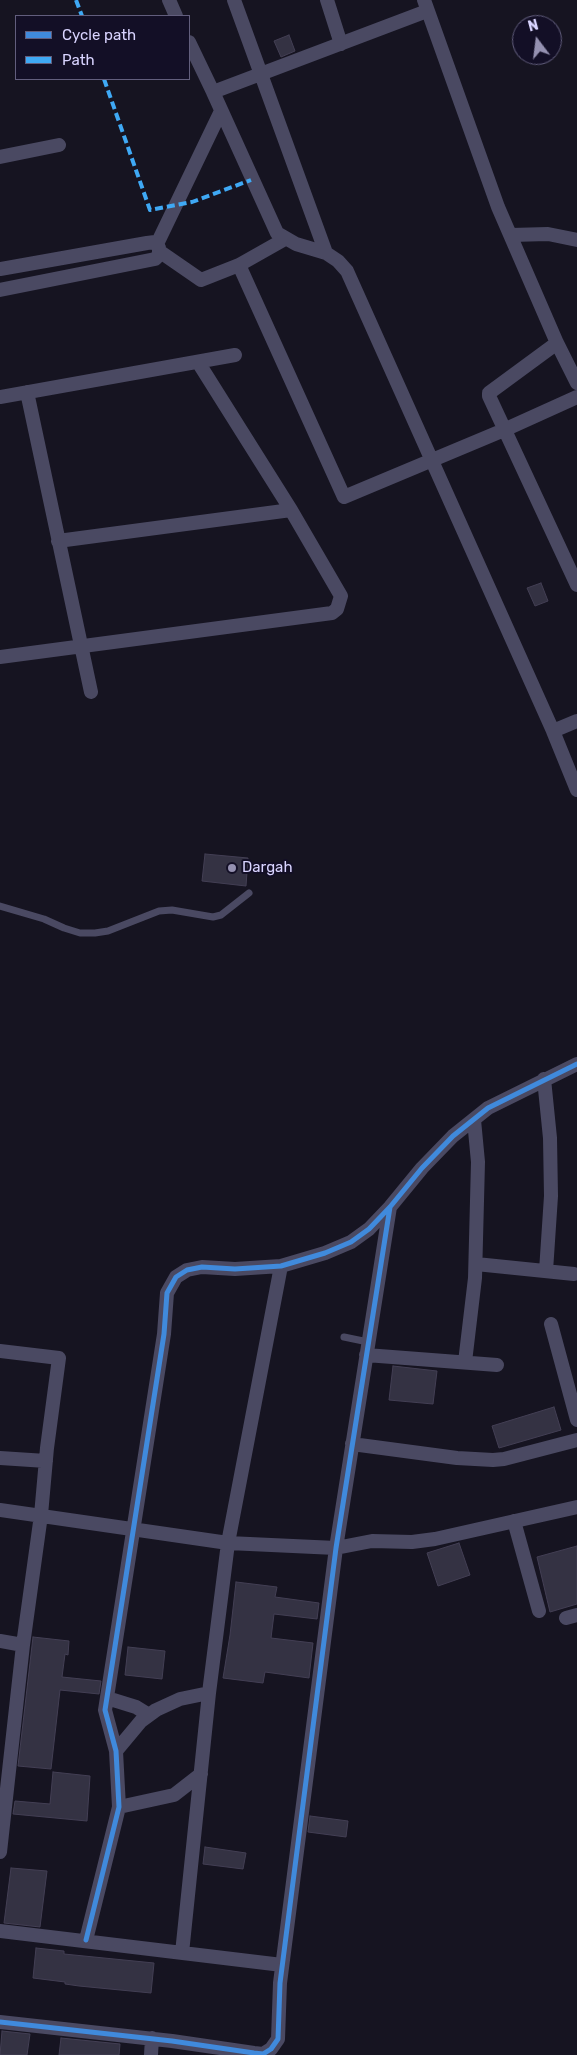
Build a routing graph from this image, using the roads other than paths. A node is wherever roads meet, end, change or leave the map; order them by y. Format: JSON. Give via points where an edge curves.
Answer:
{"nodes":[{"id":1,"x":169,"y":0,"type":"edge"},
{"id":2,"x":234,"y":0,"type":"edge"},
{"id":3,"x":327,"y":0,"type":"edge"},
{"id":4,"x":425,"y":5,"type":"edge"},
{"id":5,"x":176,"y":15,"type":"edge"},
{"id":6,"x":190,"y":44,"type":"edge"},
{"id":7,"x":341,"y":44,"type":"junction"},
{"id":8,"x":260,"y":74,"type":"junction"},
{"id":9,"x":213,"y":92,"type":"junction"},
{"id":10,"x":221,"y":111,"type":"junction"},
{"id":11,"x":59,"y":145,"type":"dead end"},
{"id":12,"x":0,"y":157,"type":"edge"},
{"id":13,"x":511,"y":236,"type":"junction"},
{"id":14,"x":285,"y":239,"type":"junction"},
{"id":15,"x":577,"y":240,"type":"edge"},
{"id":16,"x":158,"y":248,"type":"junction"},
{"id":17,"x":326,"y":253,"type":"junction"},
{"id":18,"x":239,"y":265,"type":"junction"},
{"id":19,"x":0,"y":270,"type":"edge"},
{"id":20,"x":0,"y":290,"type":"edge"},
{"id":21,"x":557,"y":343,"type":"junction"},
{"id":22,"x":235,"y":355,"type":"dead end"},
{"id":23,"x":198,"y":362,"type":"junction"},
{"id":24,"x":577,"y":383,"type":"edge"},
{"id":25,"x":27,"y":392,"type":"junction"},
{"id":26,"x":0,"y":397,"type":"edge"},
{"id":27,"x":577,"y":397,"type":"edge"},
{"id":28,"x":504,"y":430,"type":"junction"},
{"id":29,"x":431,"y":460,"type":"junction"},
{"id":30,"x":291,"y":510,"type":"junction"},
{"id":31,"x":58,"y":541,"type":"junction"},
{"id":32,"x":577,"y":585,"type":"edge"},
{"id":33,"x":82,"y":647,"type":"junction"},
{"id":34,"x":0,"y":657,"type":"edge"},
{"id":35,"x":91,"y":692,"type":"dead end"},
{"id":36,"x":577,"y":720,"type":"edge"},
{"id":37,"x":553,"y":731,"type":"junction"},
{"id":38,"x":577,"y":790,"type":"edge"},
{"id":39,"x":249,"y":893,"type":"dead end"},
{"id":40,"x":0,"y":906,"type":"edge"},
{"id":41,"x":577,"y":1064,"type":"edge"},
{"id":42,"x":544,"y":1079,"type":"junction"},
{"id":43,"x":474,"y":1120,"type":"junction"},
{"id":44,"x":390,"y":1207,"type":"junction"},
{"id":45,"x":476,"y":1264,"type":"junction"},
{"id":46,"x":281,"y":1266,"type":"junction"},
{"id":47,"x":546,"y":1271,"type":"junction"},
{"id":48,"x":574,"y":1274,"type":"dead end"},
{"id":49,"x":551,"y":1324,"type":"dead end"},
{"id":50,"x":344,"y":1337,"type":"dead end"},
{"id":51,"x":367,"y":1348,"type":"junction"},
{"id":52,"x":0,"y":1351,"type":"edge"},
{"id":53,"x":465,"y":1362,"type":"junction"},
{"id":54,"x":497,"y":1365,"type":"dead end"},
{"id":55,"x":577,"y":1420,"type":"edge"},
{"id":56,"x":577,"y":1440,"type":"edge"},
{"id":57,"x":352,"y":1444,"type":"junction"},
{"id":58,"x":0,"y":1458,"type":"edge"},
{"id":59,"x":46,"y":1461,"type":"junction"},
{"id":60,"x":577,"y":1507,"type":"edge"},
{"id":61,"x":0,"y":1510,"type":"edge"},
{"id":62,"x":42,"y":1515,"type":"junction"},
{"id":63,"x":514,"y":1521,"type":"junction"},
{"id":64,"x":133,"y":1530,"type":"junction"},
{"id":65,"x":228,"y":1543,"type":"junction"},
{"id":66,"x":336,"y":1548,"type":"junction"},
{"id":67,"x":538,"y":1611,"type":"dead end"},
{"id":68,"x":0,"y":1641,"type":"edge"},
{"id":69,"x":23,"y":1645,"type":"junction"},
{"id":70,"x":209,"y":1692,"type":"junction"},
{"id":71,"x":107,"y":1698,"type":"junction"},
{"id":72,"x":149,"y":1715,"type":"junction"},
{"id":73,"x":116,"y":1751,"type":"junction"},
{"id":74,"x":201,"y":1774,"type":"junction"},
{"id":75,"x":119,"y":1807,"type":"junction"},
{"id":76,"x":0,"y":1844,"type":"edge"},
{"id":77,"x":0,"y":1931,"type":"edge"},
{"id":78,"x":86,"y":1940,"type":"junction"},
{"id":79,"x":182,"y":1953,"type":"junction"},
{"id":80,"x":282,"y":1965,"type":"junction"},
{"id":81,"x":0,"y":2022,"type":"edge"},
{"id":82,"x":152,"y":2038,"type":"junction"},
{"id":83,"x":150,"y":2055,"type":"edge"}],
"edges":[{"from":1,"to":5,"type":"street"},
{"from":2,"to":8,"type":"street"},
{"from":3,"to":7,"type":"street"},
{"from":4,"to":7,"type":"street"},
{"from":4,"to":13,"type":"street"},
{"from":6,"to":9,"type":"street"},
{"from":7,"to":8,"type":"street"},
{"from":8,"to":9,"type":"street"},
{"from":8,"to":17,"type":"street"},
{"from":9,"to":10,"type":"street"},
{"from":10,"to":14,"type":"street","via":[[266,212],[277,233]]},
{"from":10,"to":16,"type":"street"},
{"from":11,"to":12,"type":"street"},
{"from":13,"to":15,"type":"street","via":[[548,234]]},
{"from":13,"to":21,"type":"street"},
{"from":14,"to":17,"type":"street"},
{"from":14,"to":18,"type":"street"},
{"from":16,"to":18,"type":"street","via":[[201,280]]},
{"from":16,"to":19,"type":"street","via":[[148,243]]},
{"from":16,"to":20,"type":"street","via":[[155,259]]},
{"from":17,"to":29,"type":"street","via":[[338,261],[350,276]]},
{"from":18,"to":29,"type":"street","via":[[344,496]]},
{"from":21,"to":24,"type":"street"},
{"from":21,"to":28,"type":"street","via":[[489,393],[489,400]]},
{"from":22,"to":23,"type":"street"},
{"from":23,"to":25,"type":"street"},
{"from":23,"to":30,"type":"street"},
{"from":25,"to":26,"type":"street"},
{"from":25,"to":31,"type":"street"},
{"from":27,"to":28,"type":"street"},
{"from":28,"to":29,"type":"street"},
{"from":28,"to":32,"type":"street"},
{"from":29,"to":37,"type":"street"},
{"from":30,"to":31,"type":"street"},
{"from":30,"to":33,"type":"street","via":[[340,596],[337,609],[332,614]]},
{"from":31,"to":33,"type":"street"},
{"from":33,"to":34,"type":"street"},
{"from":33,"to":35,"type":"street"},
{"from":36,"to":37,"type":"street"},
{"from":37,"to":38,"type":"street"},
{"from":39,"to":40,"type":"lane","via":[[221,915],[212,917],[159,911],[95,933],[64,928]]},
{"from":41,"to":42,"type":"street"},
{"from":42,"to":43,"type":"street","via":[[488,1108]]},
{"from":42,"to":47,"type":"street","via":[[551,1196]]},
{"from":43,"to":44,"type":"street","via":[[422,1168]]},
{"from":43,"to":45,"type":"street","via":[[478,1162]]},
{"from":44,"to":46,"type":"street","via":[[351,1242]]},
{"from":44,"to":51,"type":"street"},
{"from":45,"to":47,"type":"street"},
{"from":45,"to":53,"type":"street"},
{"from":46,"to":64,"type":"street","via":[[187,1270],[176,1277],[167,1293],[164,1334]]},
{"from":46,"to":65,"type":"street"},
{"from":47,"to":48,"type":"street"},
{"from":49,"to":55,"type":"street"},
{"from":50,"to":51,"type":"lane"},
{"from":51,"to":53,"type":"street"},
{"from":51,"to":57,"type":"street"},
{"from":52,"to":59,"type":"street","via":[[59,1358]]},
{"from":53,"to":54,"type":"street"},
{"from":56,"to":57,"type":"street","via":[[493,1460]]},
{"from":57,"to":66,"type":"street"},
{"from":58,"to":59,"type":"street"},
{"from":59,"to":62,"type":"street"},
{"from":60,"to":63,"type":"street"},
{"from":61,"to":62,"type":"street"},
{"from":62,"to":64,"type":"street"},
{"from":62,"to":69,"type":"street"},
{"from":63,"to":66,"type":"street","via":[[435,1539],[372,1541]]},
{"from":63,"to":67,"type":"street"},
{"from":64,"to":65,"type":"street"},
{"from":64,"to":71,"type":"street"},
{"from":65,"to":66,"type":"street"},
{"from":65,"to":70,"type":"street"},
{"from":66,"to":80,"type":"street"},
{"from":68,"to":69,"type":"street"},
{"from":69,"to":76,"type":"street"},
{"from":70,"to":72,"type":"street","via":[[180,1699]]},
{"from":70,"to":74,"type":"street"},
{"from":71,"to":72,"type":"street","via":[[136,1707]]},
{"from":71,"to":73,"type":"street","via":[[105,1710]]},
{"from":72,"to":73,"type":"street","via":[[141,1720]]},
{"from":73,"to":75,"type":"street"},
{"from":74,"to":75,"type":"street","via":[[174,1795]]},
{"from":74,"to":79,"type":"street"},
{"from":75,"to":78,"type":"street"},
{"from":77,"to":78,"type":"street"},
{"from":78,"to":79,"type":"street"},
{"from":79,"to":80,"type":"street"},
{"from":80,"to":82,"type":"street","via":[[278,2039],[272,2050],[263,2054]]},
{"from":81,"to":82,"type":"street"},
{"from":82,"to":83,"type":"street"}]}
